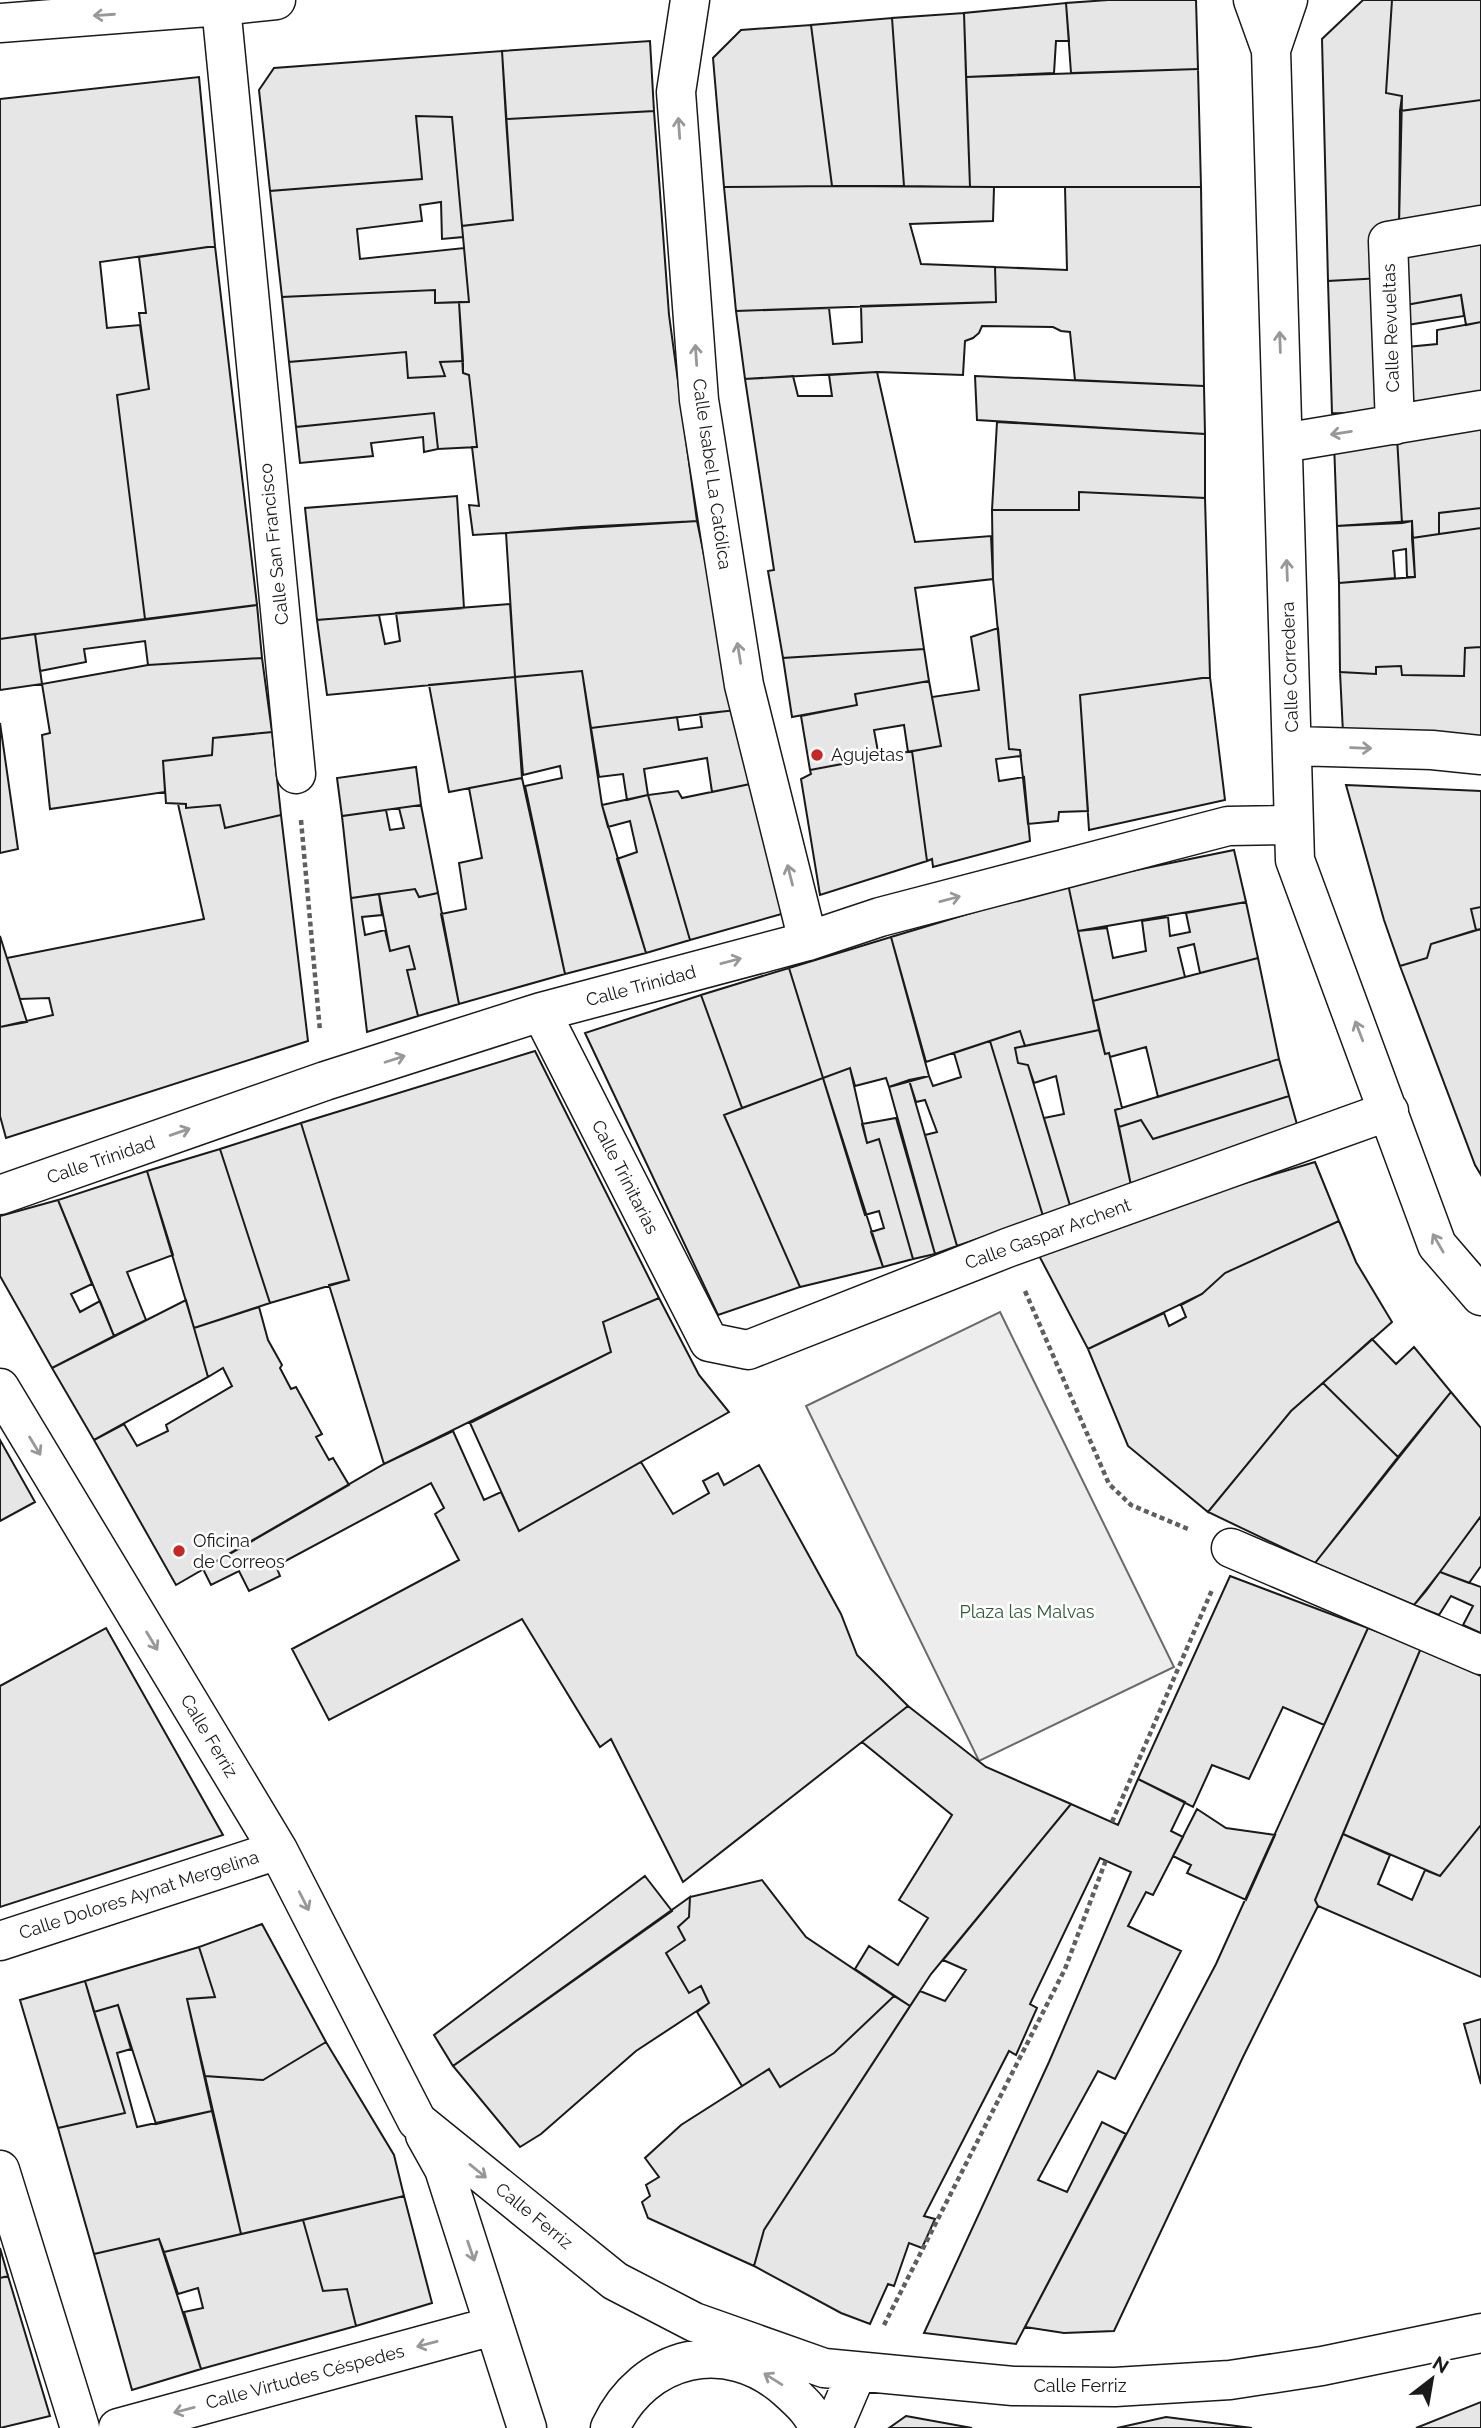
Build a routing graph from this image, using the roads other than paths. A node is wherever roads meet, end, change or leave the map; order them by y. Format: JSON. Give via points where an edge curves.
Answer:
{"nodes":[{"id":1,"x":276,"y":0,"type":"edge"},
{"id":2,"x":690,"y":0,"type":"edge"},
{"id":3,"x":1254,"y":0,"type":"edge"},
{"id":4,"x":1288,"y":0,"type":"edge"},
{"id":5,"x":221,"y":6,"type":"junction"},
{"id":6,"x":0,"y":23,"type":"edge"},
{"id":7,"x":1271,"y":50,"type":"junction"},
{"id":8,"x":1481,"y":225,"type":"edge"},
{"id":9,"x":1481,"y":410,"type":"edge"},
{"id":10,"x":1395,"y":425,"type":"junction"},
{"id":11,"x":1283,"y":443,"type":"junction"},
{"id":12,"x":1293,"y":746,"type":"junction"},
{"id":13,"x":1481,"y":755,"type":"edge"},
{"id":14,"x":296,"y":774,"type":"road end"},
{"id":15,"x":1293,"y":825,"type":"junction"},
{"id":16,"x":808,"y":940,"type":"junction"},
{"id":17,"x":541,"y":1013,"type":"junction"},
{"id":18,"x":1389,"y":1111,"type":"junction"},
{"id":19,"x":0,"y":1195,"type":"edge"},
{"id":20,"x":1481,"y":1296,"type":"edge"},
{"id":21,"x":709,"y":1342,"type":"joint"},
{"id":22,"x":0,"y":1388,"type":"edge"},
{"id":23,"x":1231,"y":1548,"type":"road end"},
{"id":24,"x":1481,"y":1655,"type":"edge"},
{"id":25,"x":278,"y":1850,"type":"junction"},
{"id":26,"x":0,"y":1941,"type":"edge"},
{"id":27,"x":417,"y":2121,"type":"junction"},
{"id":28,"x":0,"y":2170,"type":"edge"},
{"id":29,"x":493,"y":2326,"type":"junction"},
{"id":30,"x":1481,"y":2333,"type":"edge"},
{"id":31,"x":857,"y":2372,"type":"junction"},
{"id":32,"x":80,"y":2428,"type":"edge"},
{"id":33,"x":118,"y":2428,"type":"edge"},
{"id":34,"x":527,"y":2428,"type":"edge"},
{"id":35,"x":610,"y":2428,"type":"edge"},
{"id":36,"x":818,"y":2428,"type":"edge"},
{"id":37,"x":833,"y":2428,"type":"edge"}],
"edges":[{"from":1,"to":5,"type":"street"},
{"from":16,"to":2,"type":"street","name":"Calle Isabel La Católica","one_way":true,"via":[[744,685],[699,400],[676,92]]},
{"from":3,"to":7,"type":"street","name":"Calle Corredera"},
{"from":4,"to":7,"type":"street"},
{"from":5,"to":6,"type":"street","one_way":true},
{"from":5,"to":14,"type":"street","name":"Calle San Francisco"},
{"from":11,"to":7,"type":"street","name":"Calle Corredera","one_way":true},
{"from":8,"to":10,"type":"street","name":"Calle Revueltas","via":[[1388,241]]},
{"from":9,"to":10,"type":"street"},
{"from":10,"to":11,"type":"street","one_way":true},
{"from":12,"to":11,"type":"street","name":"Calle Corredera","one_way":true},
{"from":12,"to":13,"type":"street","one_way":true},
{"from":12,"to":15,"type":"street","name":"Calle Corredera"},
{"from":16,"to":15,"type":"street","name":"Calle Trinidad","one_way":true,"via":[[1228,826]]},
{"from":18,"to":15,"type":"street","name":"Calle Corredera","one_way":true,"via":[[1295,860]]},
{"from":17,"to":16,"type":"street","name":"Calle Trinidad","one_way":true},
{"from":19,"to":17,"type":"street","name":"Calle Trinidad","one_way":true,"via":[[325,1081]]},
{"from":17,"to":21,"type":"street","name":"Calle Trinitarias"},
{"from":20,"to":18,"type":"street","name":"Calle Corredera","one_way":true,"via":[[1437,1245]]},
{"from":18,"to":21,"type":"street","name":"Calle Gaspar Archent","via":[[1007,1248],[748,1350]]},
{"from":22,"to":25,"type":"street","name":"Calle Ferriz","one_way":true},
{"from":23,"to":24,"type":"street"},
{"from":25,"to":26,"type":"street","name":"Calle Dolores Aynat Mergelina"},
{"from":25,"to":27,"type":"street","name":"Calle Ferriz","one_way":true},
{"from":27,"to":29,"type":"street","one_way":true,"via":[[443,2169]]},
{"from":27,"to":31,"type":"street","name":"Calle Ferriz","one_way":true,"via":[[615,2281],[694,2322],[824,2368]]},
{"from":28,"to":32,"type":"street"},
{"from":29,"to":33,"type":"street","name":"Calle Virtudes Céspedes","one_way":true},
{"from":29,"to":34,"type":"street"},
{"from":30,"to":31,"type":"street","name":"Calle Ferriz","via":[[1230,2380],[1115,2387],[1013,2386]]},
{"from":31,"to":37,"type":"street"},
{"from":36,"to":35,"type":"street","one_way":true,"via":[[804,2405],[777,2380],[724,2358],[691,2359],[652,2375],[619,2409]]}]}
